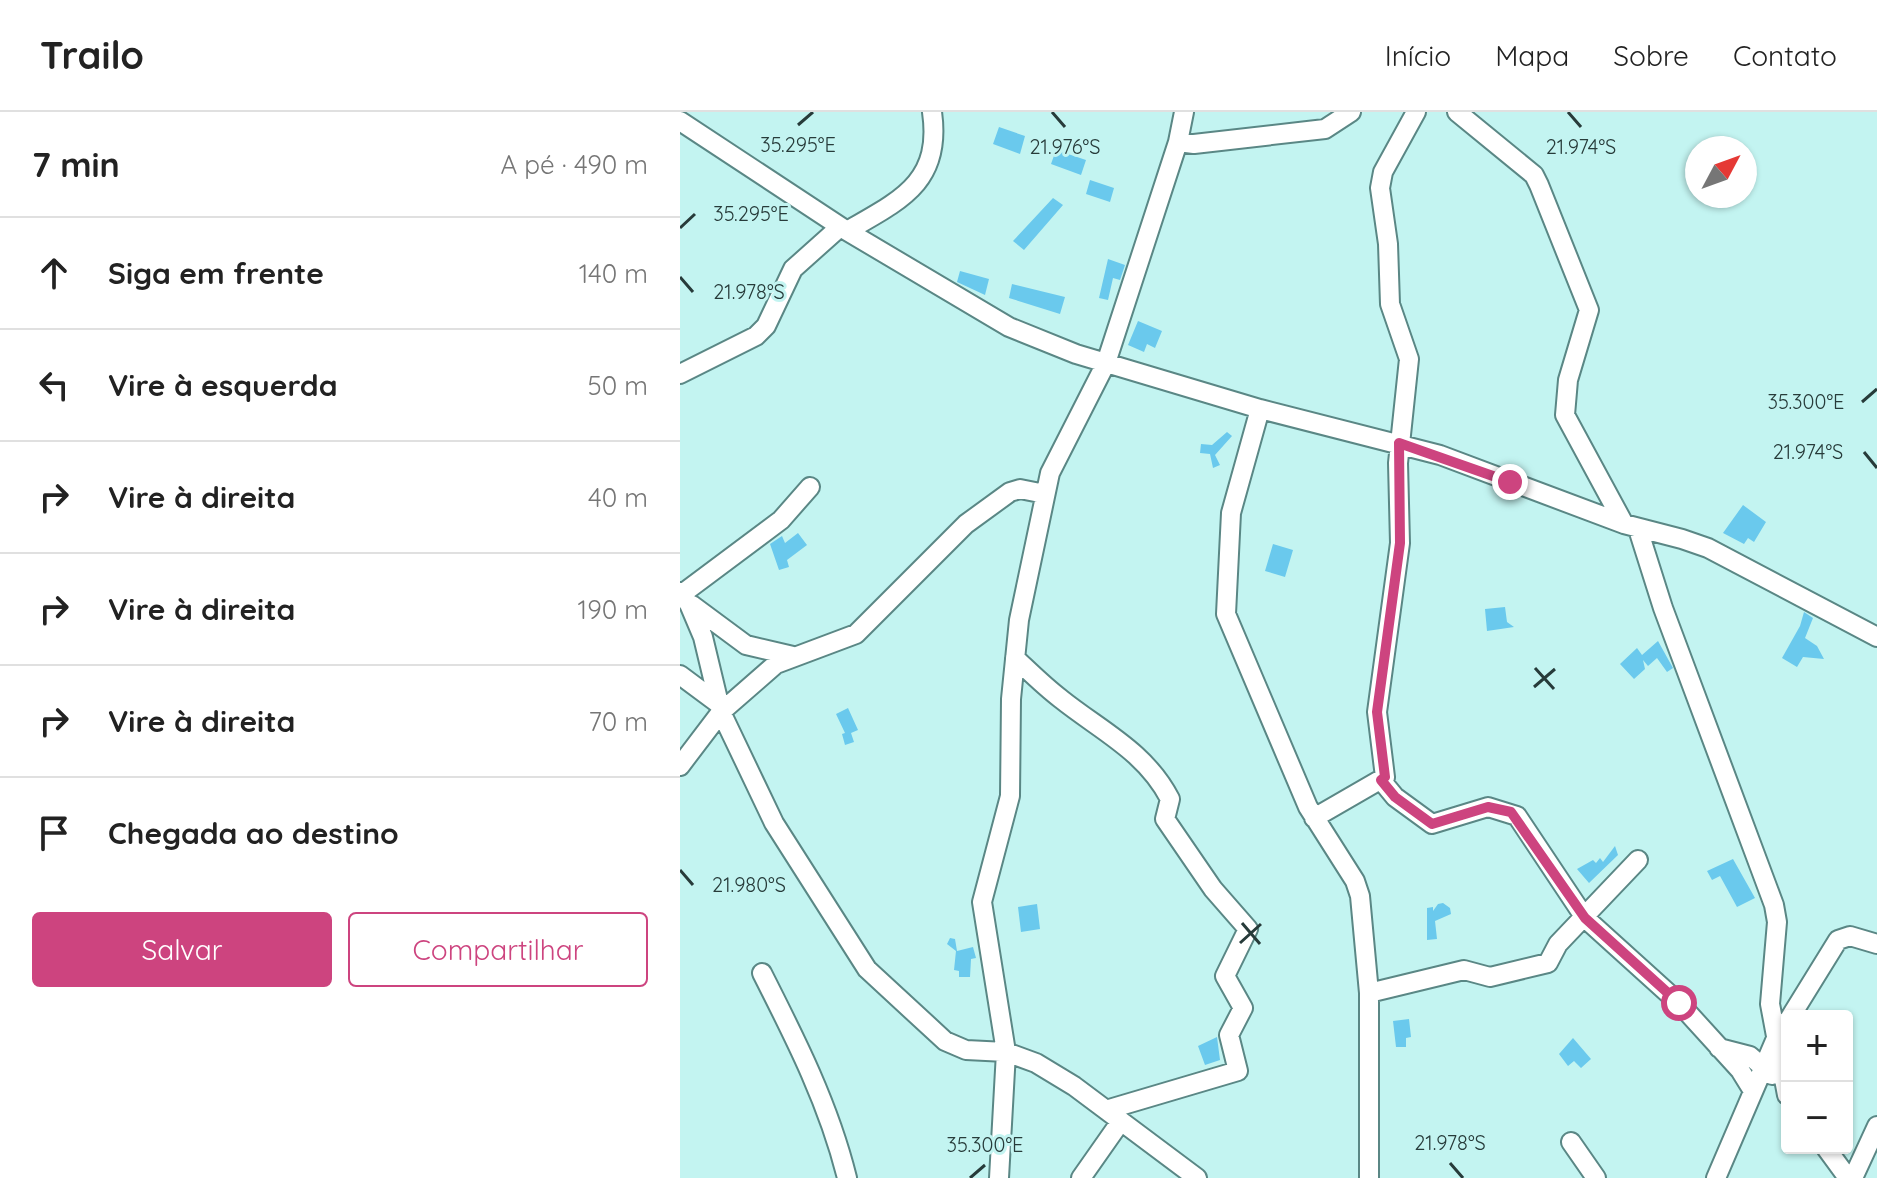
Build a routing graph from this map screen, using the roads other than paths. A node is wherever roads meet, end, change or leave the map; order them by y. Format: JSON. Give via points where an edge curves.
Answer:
{"nodes":[{"id":1,"x":932,"y":112,"type":"edge"},
{"id":2,"x":1184,"y":112,"type":"edge"},
{"id":3,"x":1351,"y":112,"type":"edge"},
{"id":4,"x":1416,"y":112,"type":"edge"},
{"id":5,"x":1457,"y":112,"type":"edge"},
{"id":6,"x":680,"y":121,"type":"edge"},
{"id":7,"x":1178,"y":142,"type":"junction"},
{"id":8,"x":843,"y":229,"type":"junction"},
{"id":9,"x":1106,"y":363,"type":"junction"},
{"id":10,"x":680,"y":374,"type":"edge"},
{"id":11,"x":1260,"y":409,"type":"junction"},
{"id":12,"x":1399,"y":443,"type":"junction"},
{"id":13,"x":810,"y":487,"type":"dead end"},
{"id":14,"x":1045,"y":494,"type":"junction"},
{"id":15,"x":1631,"y":527,"type":"junction"},
{"id":16,"x":684,"y":596,"type":"edge"},
{"id":17,"x":1877,"y":637,"type":"edge"},
{"id":18,"x":793,"y":656,"type":"junction"},
{"id":19,"x":1015,"y":658,"type":"junction"},
{"id":20,"x":680,"y":675,"type":"edge"},
{"id":21,"x":720,"y":708,"type":"junction"},
{"id":22,"x":680,"y":766,"type":"edge"},
{"id":23,"x":1381,"y":780,"type":"junction"},
{"id":24,"x":1314,"y":818,"type":"junction"},
{"id":25,"x":1638,"y":860,"type":"dead end"},
{"id":26,"x":1585,"y":918,"type":"junction"},
{"id":27,"x":1877,"y":944,"type":"edge"},
{"id":28,"x":762,"y":973,"type":"dead end"},
{"id":29,"x":1369,"y":993,"type":"junction"},
{"id":30,"x":1795,"y":1010,"type":"edge"},
{"id":31,"x":1001,"y":1015,"type":"junction"},
{"id":32,"x":1781,"y":1025,"type":"edge"},
{"id":33,"x":1781,"y":1031,"type":"edge"},
{"id":34,"x":1719,"y":1048,"type":"junction"},
{"id":35,"x":1006,"y":1052,"type":"junction"},
{"id":36,"x":1036,"y":1063,"type":"junction"},
{"id":37,"x":1764,"y":1067,"type":"junction"},
{"id":38,"x":1781,"y":1086,"type":"edge"},
{"id":39,"x":1753,"y":1091,"type":"junction"},
{"id":40,"x":1114,"y":1116,"type":"junction"},
{"id":41,"x":1877,"y":1126,"type":"edge"},
{"id":42,"x":1571,"y":1142,"type":"dead end"},
{"id":43,"x":1831,"y":1154,"type":"edge"},
{"id":44,"x":847,"y":1178,"type":"edge"},
{"id":45,"x":999,"y":1178,"type":"edge"},
{"id":46,"x":1081,"y":1178,"type":"edge"},
{"id":47,"x":1197,"y":1178,"type":"edge"},
{"id":48,"x":1369,"y":1178,"type":"edge"},
{"id":49,"x":1596,"y":1178,"type":"edge"},
{"id":50,"x":1716,"y":1178,"type":"edge"},
{"id":51,"x":1850,"y":1178,"type":"edge"}],
"edges":[{"from":1,"to":8,"type":"street","via":[[934,156],[926,173],[906,193]]},
{"from":2,"to":7,"type":"street"},
{"from":3,"to":7,"type":"street","via":[[1325,129]]},
{"from":4,"to":12,"type":"street","via":[[1383,172],[1380,188],[1390,304],[1409,359]]},
{"from":5,"to":15,"type":"street","via":[[1534,175],[1539,185],[1589,310],[1568,380],[1565,415]]},
{"from":6,"to":8,"type":"street"},
{"from":7,"to":9,"type":"street"},
{"from":8,"to":9,"type":"street","via":[[1009,327]]},
{"from":8,"to":10,"type":"street","via":[[793,269],[756,336]]},
{"from":9,"to":11,"type":"street"},
{"from":9,"to":14,"type":"street","via":[[1054,463]]},
{"from":11,"to":12,"type":"street"},
{"from":11,"to":24,"type":"street","via":[[1231,513],[1226,614]]},
{"from":12,"to":15,"type":"street"},
{"from":12,"to":23,"type":"street","via":[[1400,543],[1377,712],[1385,777]]},
{"from":13,"to":16,"type":"street","via":[[781,520]]},
{"from":14,"to":18,"type":"street","via":[[1010,492],[966,524],[856,634]]},
{"from":14,"to":19,"type":"street"},
{"from":15,"to":17,"type":"street","via":[[1708,548]]},
{"from":15,"to":32,"type":"street","via":[[1774,905],[1769,983]]},
{"from":16,"to":18,"type":"street","via":[[746,645]]},
{"from":16,"to":21,"type":"street","via":[[703,637]]},
{"from":18,"to":21,"type":"street"},
{"from":19,"to":31,"type":"street","via":[[1010,796],[982,902]]},
{"from":19,"to":40,"type":"street","via":[[1064,702],[1112,732],[1165,788],[1170,799],[1165,819],[1248,929],[1225,976],[1243,1008],[1229,1035],[1238,1071]]},
{"from":20,"to":21,"type":"street"},
{"from":21,"to":22,"type":"street"},
{"from":21,"to":35,"type":"street","via":[[774,823],[867,969],[945,1041],[966,1050]]},
{"from":23,"to":24,"type":"street"},
{"from":23,"to":26,"type":"street","via":[[1432,824],[1488,807],[1511,812]]},
{"from":24,"to":29,"type":"street","via":[[1360,896]]},
{"from":25,"to":26,"type":"street"},
{"from":26,"to":29,"type":"street","via":[[1558,944],[1548,963],[1490,977],[1464,970]]},
{"from":26,"to":34,"type":"street","via":[[1668,992]]},
{"from":27,"to":30,"type":"street","via":[[1850,936],[1838,940]]},
{"from":28,"to":44,"type":"street","via":[[798,1042],[837,1138]]},
{"from":29,"to":48,"type":"street"},
{"from":31,"to":35,"type":"street"},
{"from":31,"to":36,"type":"street"},
{"from":33,"to":37,"type":"street"},
{"from":34,"to":37,"type":"street","via":[[1750,1056]]},
{"from":34,"to":39,"type":"street"},
{"from":35,"to":36,"type":"street"},
{"from":35,"to":45,"type":"street"},
{"from":36,"to":40,"type":"street"},
{"from":37,"to":38,"type":"street"},
{"from":37,"to":39,"type":"street"},
{"from":39,"to":50,"type":"street"},
{"from":40,"to":46,"type":"street"},
{"from":40,"to":47,"type":"street"},
{"from":41,"to":51,"type":"street"},
{"from":42,"to":49,"type":"street"},
{"from":43,"to":51,"type":"street"}]}
